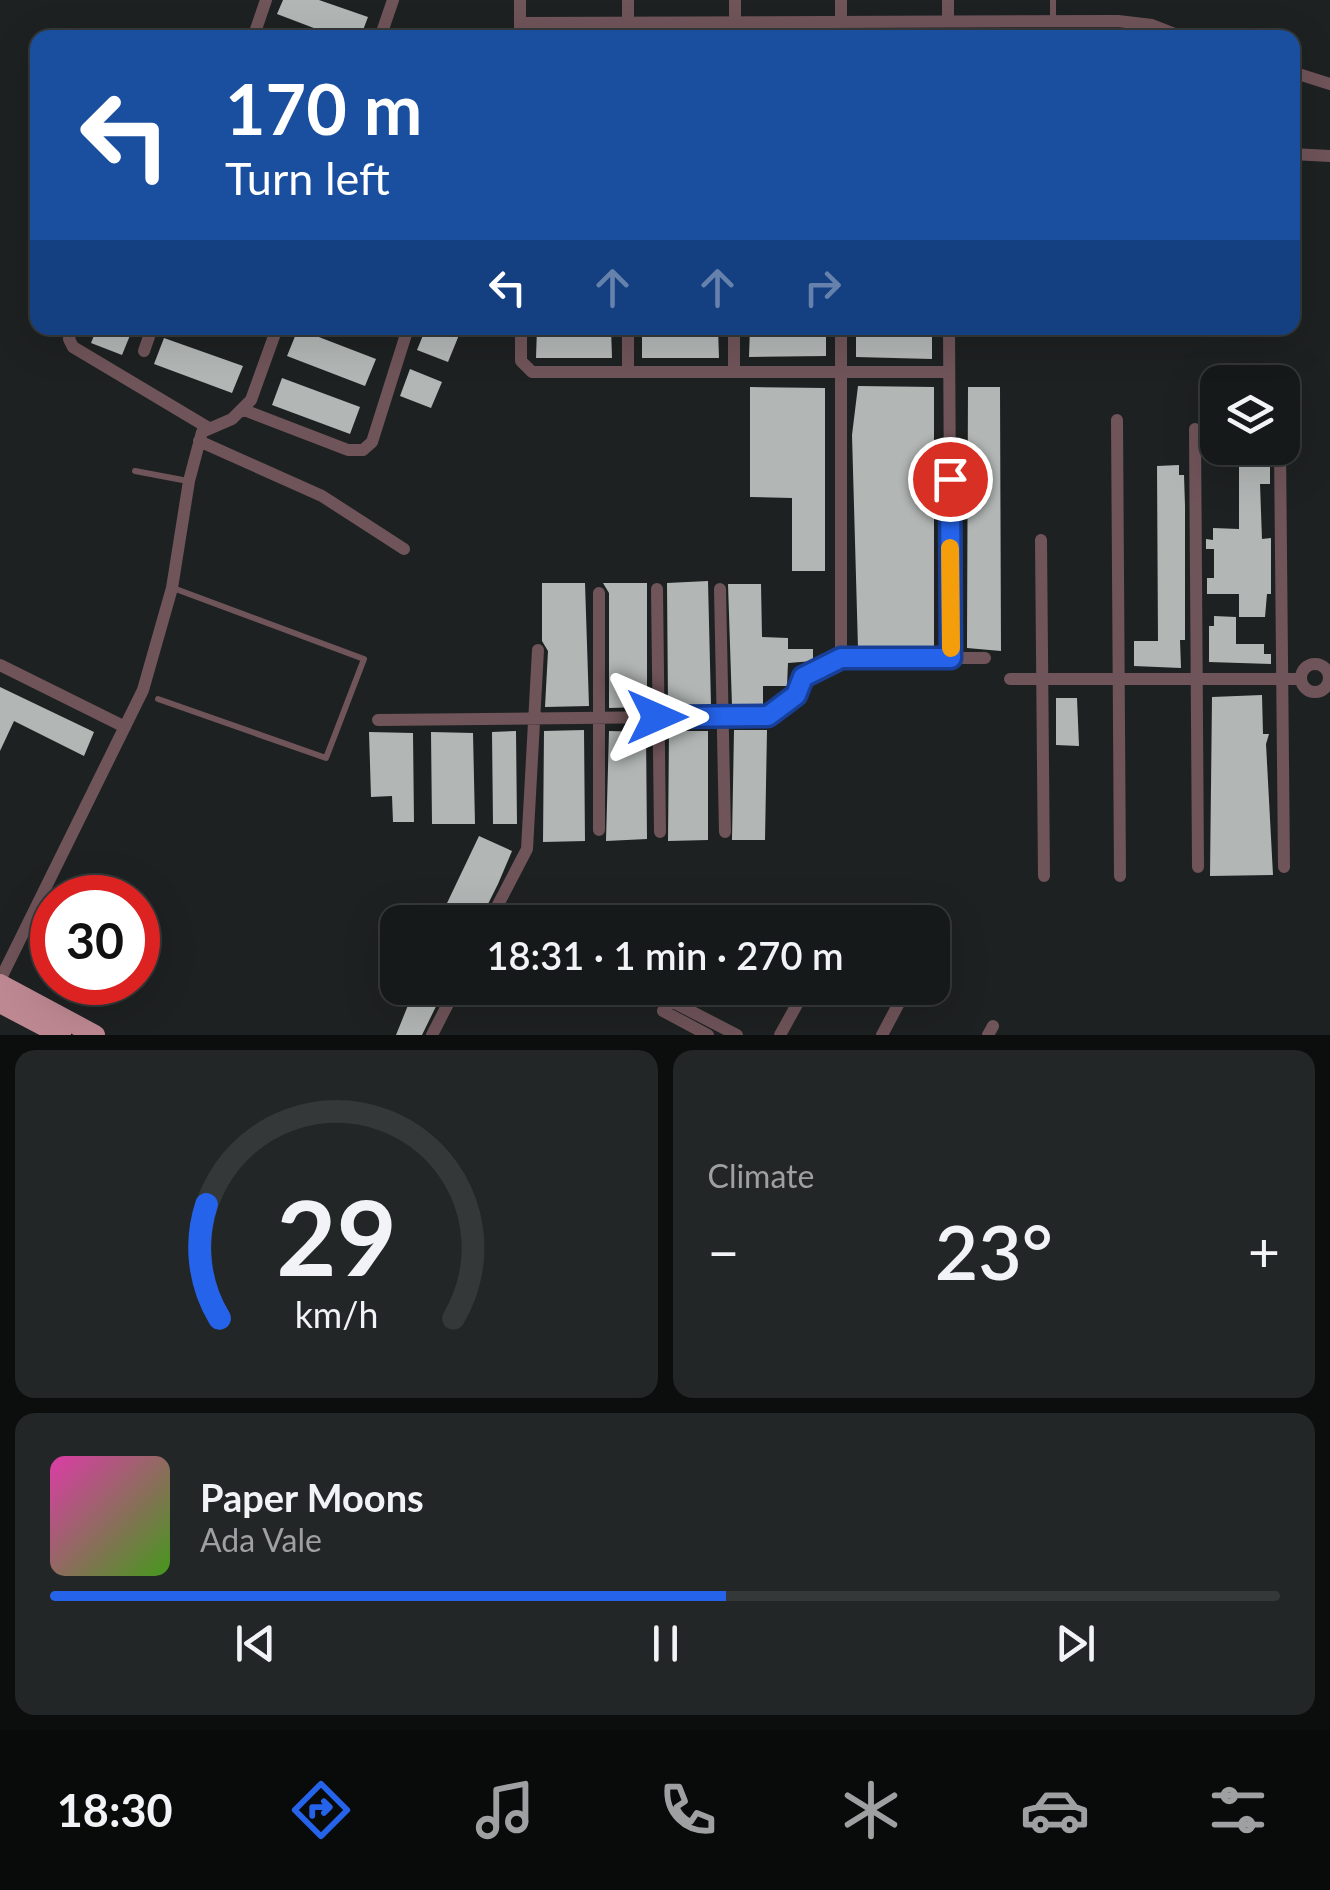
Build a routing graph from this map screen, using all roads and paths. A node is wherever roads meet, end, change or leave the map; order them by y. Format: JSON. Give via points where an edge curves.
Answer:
{"nodes":[{"id":1,"x":266,"y":0,"type":"edge"},
{"id":2,"x":393,"y":0,"type":"edge"},
{"id":3,"x":520,"y":0,"type":"edge"},
{"id":4,"x":628,"y":0,"type":"edge"},
{"id":5,"x":735,"y":0,"type":"edge"},
{"id":6,"x":841,"y":0,"type":"edge"},
{"id":7,"x":948,"y":0,"type":"edge"},
{"id":8,"x":1053,"y":0,"type":"edge"},
{"id":9,"x":948,"y":21,"type":"junction"},
{"id":10,"x":1053,"y":21,"type":"junction"},
{"id":11,"x":628,"y":22,"type":"junction"},
{"id":12,"x":735,"y":22,"type":"junction"},
{"id":13,"x":841,"y":22,"type":"junction"},
{"id":14,"x":256,"y":30,"type":"edge"},
{"id":15,"x":383,"y":30,"type":"edge"},
{"id":16,"x":520,"y":30,"type":"edge"},
{"id":17,"x":628,"y":30,"type":"edge"},
{"id":18,"x":735,"y":30,"type":"edge"},
{"id":19,"x":841,"y":30,"type":"edge"},
{"id":20,"x":948,"y":30,"type":"edge"},
{"id":21,"x":1165,"y":30,"type":"edge"},
{"id":22,"x":1300,"y":75,"type":"edge"},
{"id":23,"x":1330,"y":84,"type":"edge"},
{"id":24,"x":1300,"y":154,"type":"edge"},
{"id":25,"x":1330,"y":156,"type":"edge"},
{"id":26,"x":70,"y":335,"type":"edge"},
{"id":27,"x":150,"y":335,"type":"edge"},
{"id":28,"x":274,"y":335,"type":"edge"},
{"id":29,"x":406,"y":335,"type":"edge"},
{"id":30,"x":520,"y":335,"type":"edge"},
{"id":31,"x":628,"y":335,"type":"edge"},
{"id":32,"x":734,"y":335,"type":"edge"},
{"id":33,"x":842,"y":335,"type":"edge"},
{"id":34,"x":949,"y":335,"type":"edge"},
{"id":35,"x":144,"y":351,"type":"dead end"},
{"id":36,"x":628,"y":370,"type":"junction"},
{"id":37,"x":734,"y":371,"type":"junction"},
{"id":38,"x":842,"y":372,"type":"junction"},
{"id":39,"x":950,"y":372,"type":"junction"},
{"id":40,"x":244,"y":410,"type":"junction"},
{"id":41,"x":1117,"y":420,"type":"dead end"},
{"id":42,"x":207,"y":427,"type":"junction"},
{"id":43,"x":1195,"y":428,"type":"dead end"},
{"id":44,"x":199,"y":441,"type":"junction"},
{"id":45,"x":1280,"y":465,"type":"edge"},
{"id":46,"x":136,"y":471,"type":"dead end"},
{"id":47,"x":189,"y":482,"type":"junction"},
{"id":48,"x":1041,"y":540,"type":"dead end"},
{"id":49,"x":404,"y":549,"type":"dead end"},
{"id":50,"x":172,"y":588,"type":"junction"},
{"id":51,"x":657,"y":589,"type":"dead end"},
{"id":52,"x":720,"y":589,"type":"dead end"},
{"id":53,"x":599,"y":593,"type":"dead end"},
{"id":54,"x":538,"y":650,"type":"dead end"},
{"id":55,"x":841,"y":658,"type":"junction"},
{"id":56,"x":951,"y":658,"type":"junction"},
{"id":57,"x":985,"y":658,"type":"dead end"},
{"id":58,"x":0,"y":665,"type":"edge"},
{"id":59,"x":1329,"y":677,"type":"edge"},
{"id":60,"x":1010,"y":679,"type":"dead end"},
{"id":61,"x":1040,"y":679,"type":"junction"},
{"id":62,"x":1119,"y":679,"type":"junction"},
{"id":63,"x":1198,"y":679,"type":"junction"},
{"id":64,"x":1282,"y":679,"type":"junction"},
{"id":65,"x":158,"y":699,"type":"dead end"},
{"id":66,"x":534,"y":717,"type":"junction"},
{"id":67,"x":600,"y":717,"type":"junction"},
{"id":68,"x":657,"y":717,"type":"junction"},
{"id":69,"x":722,"y":717,"type":"junction"},
{"id":70,"x":378,"y":720,"type":"dead end"},
{"id":71,"x":125,"y":726,"type":"junction"},
{"id":72,"x":600,"y":830,"type":"dead end"},
{"id":73,"x":660,"y":832,"type":"dead end"},
{"id":74,"x":724,"y":832,"type":"dead end"},
{"id":75,"x":1198,"y":867,"type":"dead end"},
{"id":76,"x":1284,"y":867,"type":"dead end"},
{"id":77,"x":1044,"y":876,"type":"dead end"},
{"id":78,"x":1120,"y":876,"type":"dead end"},
{"id":79,"x":498,"y":905,"type":"edge"},
{"id":80,"x":0,"y":982,"type":"edge"},
{"id":81,"x":0,"y":1002,"type":"edge"},
{"id":82,"x":447,"y":1005,"type":"edge"},
{"id":83,"x":797,"y":1005,"type":"edge"},
{"id":84,"x":899,"y":1005,"type":"edge"},
{"id":85,"x":687,"y":1030,"type":"edge"},
{"id":86,"x":61,"y":1035,"type":"edge"},
{"id":87,"x":95,"y":1035,"type":"edge"},
{"id":88,"x":432,"y":1035,"type":"edge"},
{"id":89,"x":708,"y":1035,"type":"edge"},
{"id":90,"x":736,"y":1035,"type":"edge"},
{"id":91,"x":780,"y":1035,"type":"edge"},
{"id":92,"x":882,"y":1035,"type":"edge"}],
"edges":[{"from":1,"to":14,"type":"street"},
{"from":2,"to":15,"type":"street"},
{"from":3,"to":16,"type":"street"},
{"from":4,"to":11,"type":"street"},
{"from":5,"to":12,"type":"street"},
{"from":6,"to":13,"type":"street"},
{"from":7,"to":9,"type":"street"},
{"from":8,"to":10,"type":"lane"},
{"from":9,"to":10,"type":"street"},
{"from":9,"to":13,"type":"street"},
{"from":9,"to":20,"type":"street"},
{"from":10,"to":21,"type":"street","via":[[1118,20]]},
{"from":11,"to":12,"type":"street"},
{"from":11,"to":16,"type":"street"},
{"from":11,"to":17,"type":"street"},
{"from":12,"to":13,"type":"street"},
{"from":12,"to":18,"type":"street"},
{"from":13,"to":19,"type":"street"},
{"from":22,"to":23,"type":"street"},
{"from":24,"to":25,"type":"street"},
{"from":26,"to":42,"type":"street","via":[[73,347]]},
{"from":27,"to":35,"type":"street"},
{"from":28,"to":40,"type":"street"},
{"from":29,"to":40,"type":"street","via":[[372,442],[363,450]]},
{"from":30,"to":36,"type":"street","via":[[525,369]]},
{"from":31,"to":36,"type":"street"},
{"from":32,"to":37,"type":"street"},
{"from":33,"to":38,"type":"street"},
{"from":34,"to":39,"type":"street"},
{"from":36,"to":37,"type":"street"},
{"from":37,"to":38,"type":"street"},
{"from":38,"to":39,"type":"street"},
{"from":38,"to":55,"type":"street"},
{"from":39,"to":56,"type":"street"},
{"from":40,"to":42,"type":"street"},
{"from":41,"to":62,"type":"street"},
{"from":42,"to":44,"type":"street"},
{"from":43,"to":63,"type":"street"},
{"from":44,"to":47,"type":"street"},
{"from":44,"to":49,"type":"street","via":[[322,496]]},
{"from":45,"to":64,"type":"street"},
{"from":46,"to":47,"type":"lane"},
{"from":47,"to":50,"type":"street"},
{"from":48,"to":61,"type":"street"},
{"from":50,"to":65,"type":"lane","via":[[364,659],[326,758]]},
{"from":50,"to":71,"type":"street","via":[[143,690]]},
{"from":51,"to":68,"type":"street"},
{"from":52,"to":69,"type":"street"},
{"from":53,"to":67,"type":"street"},
{"from":54,"to":66,"type":"street"},
{"from":55,"to":56,"type":"street"},
{"from":55,"to":69,"type":"street","via":[[803,677],[796,695],[768,716]]},
{"from":56,"to":57,"type":"street"},
{"from":58,"to":71,"type":"street"},
{"from":59,"to":64,"type":"street","via":[[1316,664],[1301,679]]},
{"from":60,"to":61,"type":"street"},
{"from":61,"to":62,"type":"street"},
{"from":61,"to":77,"type":"street"},
{"from":62,"to":63,"type":"street"},
{"from":62,"to":78,"type":"street"},
{"from":63,"to":64,"type":"street"},
{"from":63,"to":75,"type":"street"},
{"from":64,"to":76,"type":"street"},
{"from":66,"to":67,"type":"street"},
{"from":66,"to":70,"type":"street"},
{"from":66,"to":79,"type":"street","via":[[526,849]]},
{"from":67,"to":68,"type":"street"},
{"from":67,"to":72,"type":"street"},
{"from":68,"to":69,"type":"street"},
{"from":68,"to":73,"type":"street"},
{"from":69,"to":74,"type":"street"},
{"from":71,"to":80,"type":"street"},
{"from":80,"to":87,"type":"main road"},
{"from":81,"to":86,"type":"main road"},
{"from":82,"to":88,"type":"street"},
{"from":83,"to":91,"type":"street"},
{"from":84,"to":92,"type":"street"},
{"from":85,"to":89,"type":"street"},
{"from":85,"to":90,"type":"street","via":[[663,1011],[671,1002]]}]}
